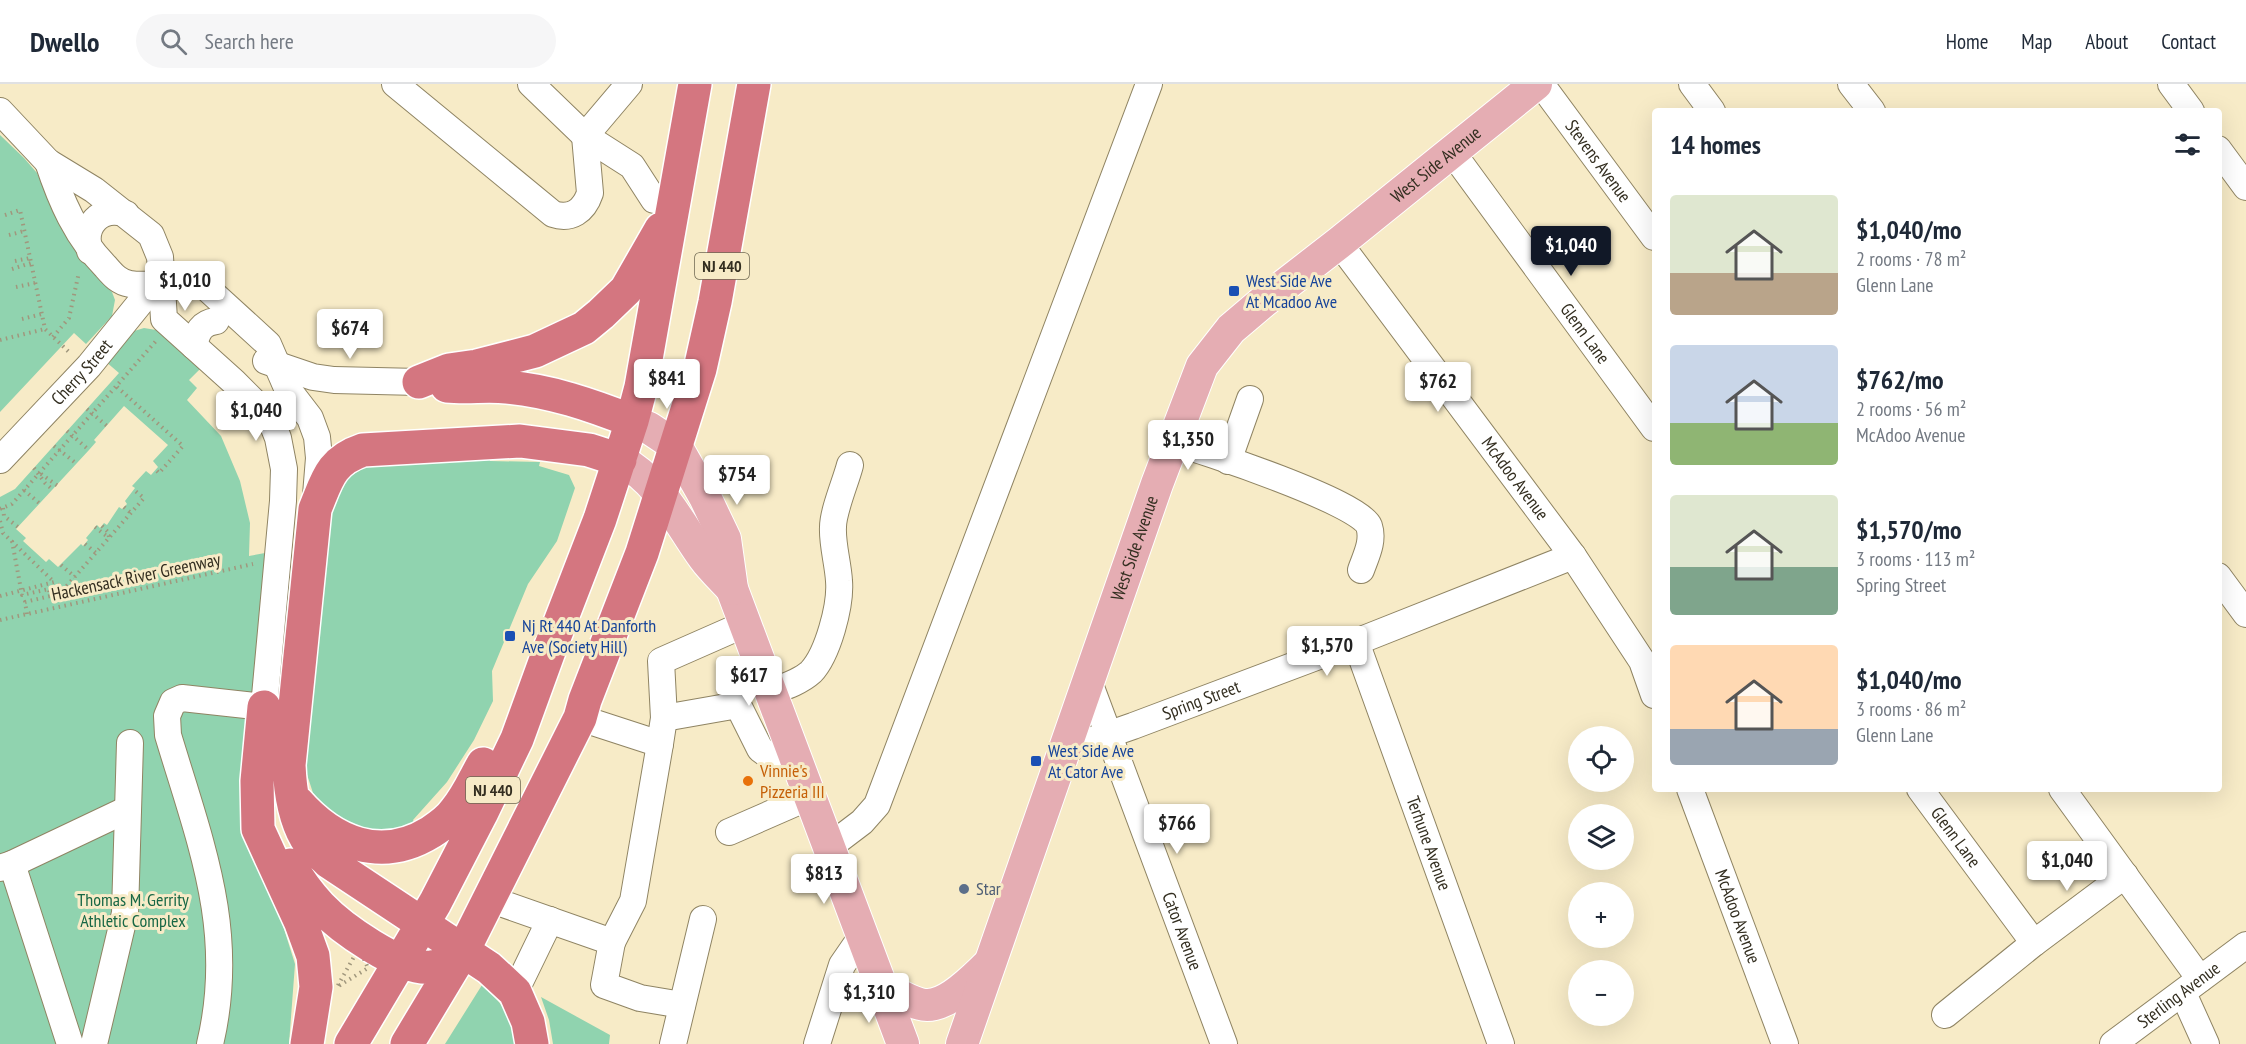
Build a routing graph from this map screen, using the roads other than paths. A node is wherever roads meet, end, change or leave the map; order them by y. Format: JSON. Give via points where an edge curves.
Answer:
{"nodes":[{"id":1,"x":395,"y":84,"type":"edge"},
{"id":2,"x":531,"y":84,"type":"edge"},
{"id":3,"x":629,"y":84,"type":"edge"},
{"id":4,"x":695,"y":84,"type":"edge"},
{"id":5,"x":754,"y":84,"type":"edge"},
{"id":6,"x":1149,"y":84,"type":"edge"},
{"id":7,"x":1536,"y":84,"type":"edge"},
{"id":8,"x":1542,"y":84,"type":"edge"},
{"id":9,"x":1692,"y":84,"type":"edge"},
{"id":10,"x":1851,"y":84,"type":"edge"},
{"id":11,"x":2171,"y":84,"type":"edge"},
{"id":12,"x":1710,"y":108,"type":"edge"},
{"id":13,"x":1870,"y":108,"type":"edge"},
{"id":14,"x":2189,"y":108,"type":"edge"},
{"id":15,"x":0,"y":111,"type":"edge"},
{"id":16,"x":585,"y":136,"type":"junction"},
{"id":17,"x":1452,"y":152,"type":"junction"},
{"id":18,"x":2222,"y":154,"type":"edge"},
{"id":19,"x":48,"y":162,"type":"junction"},
{"id":20,"x":2246,"y":187,"type":"edge"},
{"id":21,"x":674,"y":203,"type":"junction"},
{"id":22,"x":126,"y":214,"type":"junction"},
{"id":23,"x":1652,"y":234,"type":"edge"},
{"id":24,"x":1339,"y":243,"type":"junction"},
{"id":25,"x":85,"y":259,"type":"junction"},
{"id":26,"x":161,"y":283,"type":"junction"},
{"id":27,"x":216,"y":321,"type":"junction"},
{"id":28,"x":194,"y":346,"type":"junction"},
{"id":29,"x":276,"y":364,"type":"junction"},
{"id":30,"x":419,"y":382,"type":"junction"},
{"id":31,"x":1250,"y":399,"type":"dead end"},
{"id":32,"x":632,"y":421,"type":"junction"},
{"id":33,"x":1652,"y":425,"type":"edge"},
{"id":34,"x":1172,"y":442,"type":"junction"},
{"id":35,"x":676,"y":446,"type":"junction"},
{"id":36,"x":0,"y":460,"type":"edge"},
{"id":37,"x":620,"y":460,"type":"junction"},
{"id":38,"x":1228,"y":460,"type":"junction"},
{"id":39,"x":850,"y":465,"type":"dead end"},
{"id":40,"x":662,"y":494,"type":"junction"},
{"id":41,"x":315,"y":509,"type":"junction"},
{"id":42,"x":1573,"y":556,"type":"junction"},
{"id":43,"x":1361,"y":570,"type":"dead end"},
{"id":44,"x":2222,"y":581,"type":"edge"},
{"id":45,"x":732,"y":589,"type":"junction"},
{"id":46,"x":2246,"y":614,"type":"edge"},
{"id":47,"x":745,"y":624,"type":"junction"},
{"id":48,"x":1356,"y":642,"type":"junction"},
{"id":49,"x":549,"y":651,"type":"junction"},
{"id":50,"x":1089,"y":682,"type":"junction"},
{"id":51,"x":1652,"y":690,"type":"edge"},
{"id":52,"x":770,"y":692,"type":"junction"},
{"id":53,"x":264,"y":707,"type":"junction"},
{"id":54,"x":580,"y":718,"type":"junction"},
{"id":55,"x":664,"y":718,"type":"junction"},
{"id":56,"x":1109,"y":735,"type":"junction"},
{"id":57,"x":130,"y":743,"type":"dead end"},
{"id":58,"x":660,"y":744,"type":"junction"},
{"id":59,"x":792,"y":749,"type":"junction"},
{"id":60,"x":1064,"y":750,"type":"junction"},
{"id":61,"x":1691,"y":792,"type":"edge"},
{"id":62,"x":1922,"y":792,"type":"edge"},
{"id":63,"x":2063,"y":792,"type":"edge"},
{"id":64,"x":809,"y":797,"type":"junction"},
{"id":65,"x":293,"y":798,"type":"junction"},
{"id":66,"x":128,"y":809,"type":"junction"},
{"id":67,"x":259,"y":812,"type":"junction"},
{"id":68,"x":729,"y":832,"type":"dead end"},
{"id":69,"x":829,"y":847,"type":"junction"},
{"id":70,"x":6,"y":866,"type":"edge"},
{"id":71,"x":2125,"y":875,"type":"junction"},
{"id":72,"x":489,"y":899,"type":"junction"},
{"id":73,"x":550,"y":920,"type":"junction"},
{"id":74,"x":703,"y":920,"type":"dead end"},
{"id":75,"x":423,"y":924,"type":"junction"},
{"id":76,"x":862,"y":936,"type":"junction"},
{"id":77,"x":612,"y":942,"type":"junction"},
{"id":78,"x":2034,"y":943,"type":"junction"},
{"id":79,"x":2246,"y":945,"type":"edge"},
{"id":80,"x":463,"y":951,"type":"junction"},
{"id":81,"x":401,"y":962,"type":"junction"},
{"id":82,"x":991,"y":962,"type":"junction"},
{"id":83,"x":881,"y":986,"type":"junction"},
{"id":84,"x":2191,"y":986,"type":"junction"},
{"id":85,"x":514,"y":992,"type":"junction"},
{"id":86,"x":682,"y":1005,"type":"junction"},
{"id":87,"x":1945,"y":1015,"type":"dead end"},
{"id":88,"x":822,"y":1039,"type":"edge"},
{"id":89,"x":70,"y":1044,"type":"edge"},
{"id":90,"x":94,"y":1044,"type":"edge"},
{"id":91,"x":210,"y":1044,"type":"edge"},
{"id":92,"x":307,"y":1044,"type":"edge"},
{"id":93,"x":351,"y":1044,"type":"edge"},
{"id":94,"x":407,"y":1044,"type":"edge"},
{"id":95,"x":531,"y":1044,"type":"edge"},
{"id":96,"x":673,"y":1044,"type":"edge"},
{"id":97,"x":903,"y":1044,"type":"edge"},
{"id":98,"x":962,"y":1044,"type":"edge"},
{"id":99,"x":1224,"y":1044,"type":"edge"},
{"id":100,"x":1501,"y":1044,"type":"edge"},
{"id":101,"x":1785,"y":1044,"type":"edge"},
{"id":102,"x":2113,"y":1044,"type":"edge"},
{"id":103,"x":2206,"y":1044,"type":"edge"}],
"edges":[{"from":1,"to":16,"type":"street","via":[[561,217],[577,213],[590,193]]},
{"from":2,"to":16,"type":"street"},
{"from":3,"to":16,"type":"street"},
{"from":4,"to":21,"type":"highway","number":"NJ 440"},
{"from":5,"to":35,"type":"highway","number":"NJ 440","via":[[715,302],[700,369]]},
{"from":6,"to":69,"type":"street","via":[[877,805]]},
{"from":7,"to":17,"type":"main road","name":"West Side Avenue"},
{"from":8,"to":23,"type":"street","name":"Stevens Avenue"},
{"from":9,"to":12,"type":"street"},
{"from":10,"to":13,"type":"street"},
{"from":11,"to":14,"type":"street"},
{"from":15,"to":19,"type":"street"},
{"from":16,"to":21,"type":"street","via":[[632,166],[654,200]]},
{"from":17,"to":24,"type":"main road","name":"West Side Avenue"},
{"from":17,"to":33,"type":"street","name":"Glenn Lane"},
{"from":18,"to":20,"type":"street"},
{"from":19,"to":22,"type":"street"},
{"from":19,"to":25,"type":"street"},
{"from":21,"to":30,"type":"highway","via":[[626,290],[584,327],[535,351],[449,370]]},
{"from":21,"to":32,"type":"highway","number":"NJ 440"},
{"from":22,"to":25,"type":"street","via":[[112,211],[95,220],[88,230]]},
{"from":22,"to":26,"type":"street","via":[[151,235],[157,246]]},
{"from":24,"to":34,"type":"main road","name":"West Side Avenue","via":[[1264,301],[1214,349],[1203,366]]},
{"from":24,"to":42,"type":"street","name":"McAdoo Avenue"},
{"from":25,"to":26,"type":"street","via":[[118,280],[134,285]]},
{"from":26,"to":27,"type":"street","via":[[196,301]]},
{"from":26,"to":28,"type":"street","via":[[164,319]]},
{"from":26,"to":29,"type":"street","via":[[199,281],[268,344]]},
{"from":26,"to":36,"type":"street","name":"Cherry Street"},
{"from":27,"to":28,"type":"street","via":[[200,327]]},
{"from":27,"to":29,"type":"street","via":[[256,357]]},
{"from":28,"to":53,"type":"street","via":[[261,409],[278,438],[284,469],[283,501]]},
{"from":29,"to":30,"type":"street","via":[[334,380]]},
{"from":29,"to":41,"type":"street","via":[[287,388],[315,428],[319,459]]},
{"from":30,"to":32,"type":"highway","via":[[536,390],[580,401]]},
{"from":31,"to":38,"type":"street"},
{"from":32,"to":35,"type":"main road"},
{"from":32,"to":37,"type":"highway","number":"NJ 440"},
{"from":34,"to":38,"type":"street"},
{"from":34,"to":50,"type":"main road","name":"West Side Avenue"},
{"from":35,"to":40,"type":"highway","number":"NJ 440"},
{"from":35,"to":45,"type":"main road","via":[[725,539]]},
{"from":37,"to":40,"type":"main road","via":[[641,473]]},
{"from":37,"to":41,"type":"highway","via":[[589,450],[520,441],[363,450],[348,456],[330,473]]},
{"from":37,"to":49,"type":"highway","number":"NJ 440"},
{"from":38,"to":43,"type":"street","via":[[1355,512],[1369,524],[1371,540]]},
{"from":39,"to":52,"type":"street","via":[[833,526],[839,599],[828,639],[812,670],[796,682]]},
{"from":40,"to":45,"type":"main road","via":[[705,560]]},
{"from":40,"to":54,"type":"highway","number":"NJ 440"},
{"from":41,"to":65,"type":"highway","via":[[289,765]]},
{"from":42,"to":48,"type":"street","name":"Spring Street"},
{"from":42,"to":51,"type":"street","name":"McAdoo Avenue","via":[[1641,661]]},
{"from":44,"to":46,"type":"street"},
{"from":45,"to":47,"type":"main road"},
{"from":47,"to":52,"type":"main road"},
{"from":47,"to":55,"type":"street","via":[[661,661]]},
{"from":48,"to":56,"type":"street","name":"Spring Street"},
{"from":48,"to":100,"type":"street","name":"Terhune Avenue"},
{"from":49,"to":65,"type":"highway","via":[[455,811],[420,838],[393,847],[354,843],[315,821]]},
{"from":49,"to":75,"type":"highway","number":"NJ 440","via":[[517,739]]},
{"from":50,"to":56,"type":"street","name":"Cator Avenue"},
{"from":50,"to":60,"type":"main road","name":"West Side Avenue"},
{"from":52,"to":59,"type":"main road"},
{"from":53,"to":67,"type":"highway","via":[[257,782]]},
{"from":53,"to":91,"type":"street","via":[[182,698],[173,702],[167,716],[168,735],[214,895],[219,928],[219,984]]},
{"from":54,"to":58,"type":"street"},
{"from":54,"to":72,"type":"highway","number":"NJ 440"},
{"from":55,"to":58,"type":"street"},
{"from":55,"to":59,"type":"street","via":[[738,705],[760,748],[772,758]]},
{"from":56,"to":60,"type":"street","name":"Spring Street"},
{"from":56,"to":99,"type":"street","name":"Cator Avenue"},
{"from":57,"to":66,"type":"street"},
{"from":58,"to":77,"type":"street","via":[[633,901]]},
{"from":59,"to":64,"type":"main road"},
{"from":60,"to":82,"type":"main road","name":"West Side Avenue"},
{"from":61,"to":101,"type":"street","name":"McAdoo Avenue"},
{"from":62,"to":78,"type":"street","name":"Glenn Lane"},
{"from":63,"to":71,"type":"street"},
{"from":64,"to":68,"type":"street"},
{"from":64,"to":69,"type":"main road"},
{"from":65,"to":75,"type":"highway","via":[[302,829],[313,847],[329,862]]},
{"from":66,"to":70,"type":"street"},
{"from":66,"to":90,"type":"street","via":[[125,913]]},
{"from":67,"to":81,"type":"highway","via":[[270,824],[299,881],[320,906]]},
{"from":67,"to":92,"type":"highway","via":[[258,829],[313,956],[316,987]]},
{"from":69,"to":76,"type":"main road"},
{"from":70,"to":89,"type":"street"},
{"from":71,"to":78,"type":"street"},
{"from":71,"to":84,"type":"street"},
{"from":72,"to":73,"type":"street"},
{"from":72,"to":80,"type":"highway","number":"NJ 440"},
{"from":73,"to":77,"type":"street"},
{"from":73,"to":85,"type":"street"},
{"from":74,"to":86,"type":"street"},
{"from":75,"to":80,"type":"highway"},
{"from":75,"to":81,"type":"highway","number":"NJ 440"},
{"from":76,"to":83,"type":"main road"},
{"from":76,"to":88,"type":"street","via":[[842,965]]},
{"from":77,"to":86,"type":"street","via":[[604,986],[640,998]]},
{"from":78,"to":87,"type":"street"},
{"from":79,"to":84,"type":"street","name":"Sterling Avenue"},
{"from":80,"to":81,"type":"highway","via":[[430,967]]},
{"from":80,"to":85,"type":"highway","via":[[489,968]]},
{"from":80,"to":94,"type":"highway","number":"NJ 440"},
{"from":81,"to":93,"type":"highway","number":"NJ 440"},
{"from":82,"to":83,"type":"main road","via":[[961,991],[932,1005],[921,1005]]},
{"from":82,"to":98,"type":"main road","name":"West Side Avenue"},
{"from":83,"to":97,"type":"main road"},
{"from":84,"to":102,"type":"street","name":"Sterling Avenue"},
{"from":84,"to":103,"type":"street"},
{"from":85,"to":95,"type":"highway","via":[[528,1022]]},
{"from":86,"to":96,"type":"street"}]}
